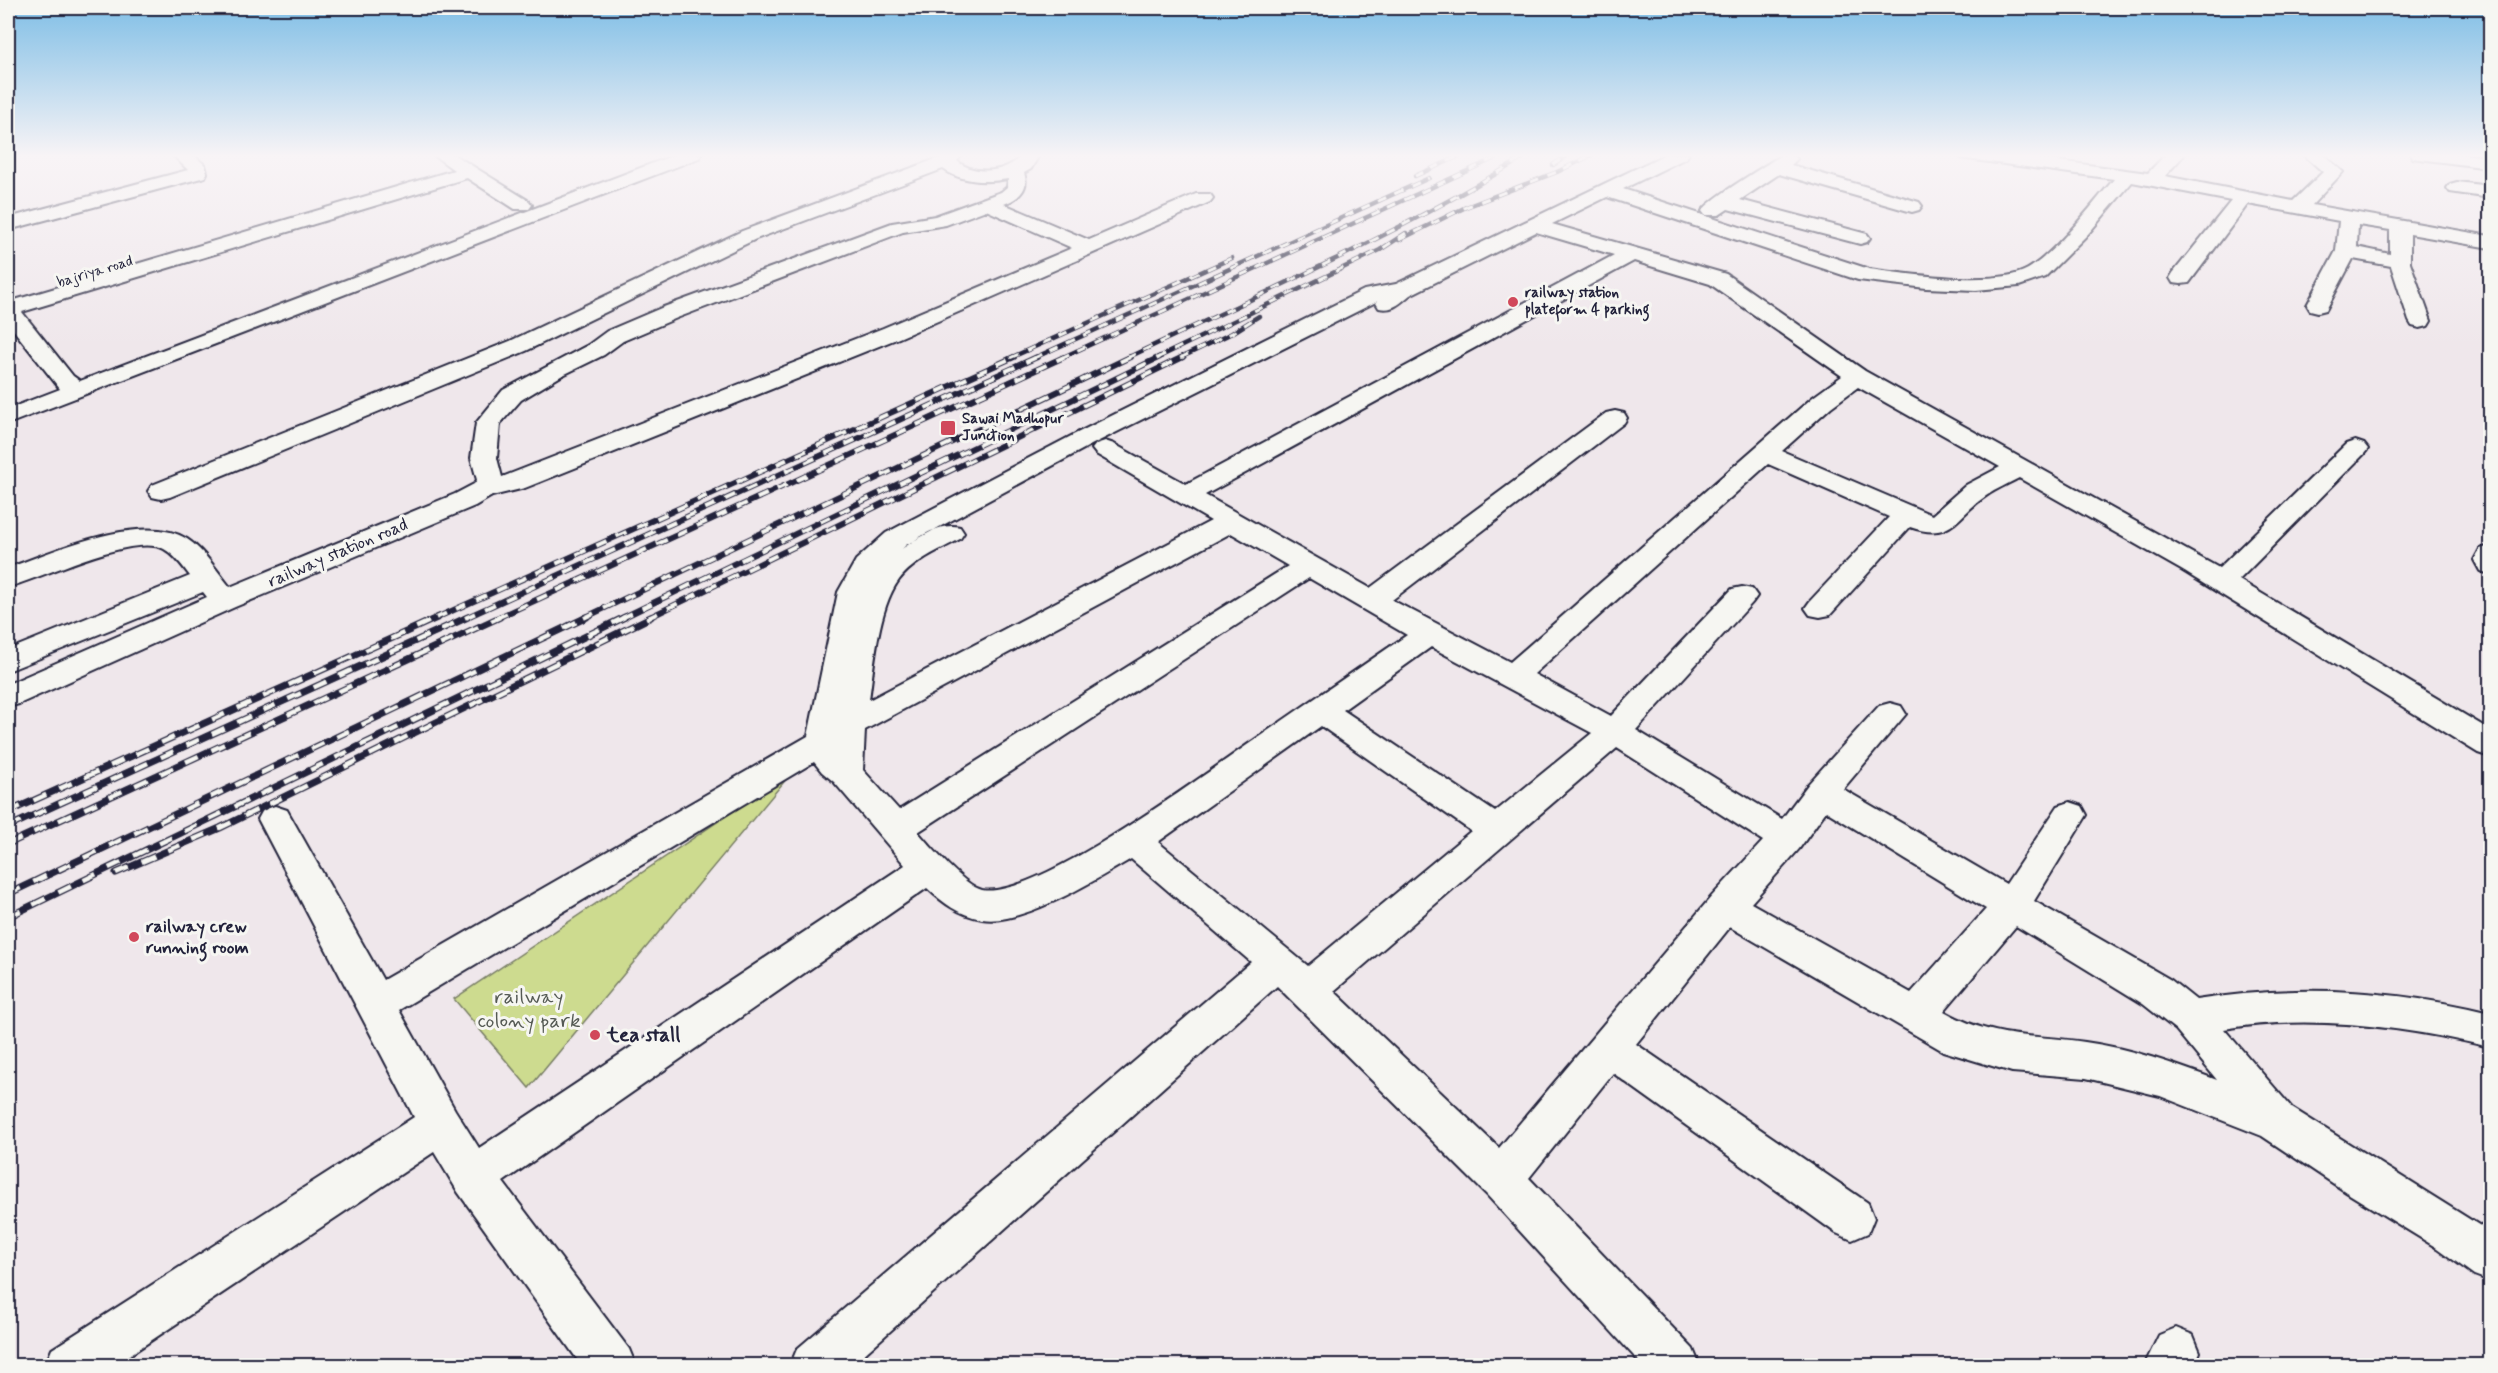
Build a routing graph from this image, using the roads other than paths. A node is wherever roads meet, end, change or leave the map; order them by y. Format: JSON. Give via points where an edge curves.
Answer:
{"nodes":[{"id":1,"x":30,"y":218,"type":"edge"},
{"id":2,"x":291,"y":218,"type":"edge"},
{"id":3,"x":304,"y":218,"type":"edge"},
{"id":4,"x":487,"y":218,"type":"edge"},
{"id":5,"x":520,"y":218,"type":"edge"},
{"id":6,"x":793,"y":218,"type":"edge"},
{"id":7,"x":947,"y":218,"type":"edge"},
{"id":8,"x":1020,"y":218,"type":"edge"},
{"id":9,"x":1157,"y":218,"type":"edge"},
{"id":10,"x":1548,"y":218,"type":"edge"},
{"id":11,"x":1692,"y":218,"type":"edge"},
{"id":12,"x":1701,"y":218,"type":"edge"},
{"id":13,"x":1785,"y":218,"type":"edge"},
{"id":14,"x":2091,"y":218,"type":"edge"},
{"id":15,"x":2227,"y":218,"type":"edge"},
{"id":16,"x":2345,"y":218,"type":"edge"},
{"id":17,"x":2349,"y":219,"type":"junction"},
{"id":18,"x":1698,"y":220,"type":"junction"},
{"id":19,"x":8,"y":224,"type":"edge"},
{"id":20,"x":1534,"y":225,"type":"junction"},
{"id":21,"x":2400,"y":227,"type":"junction"},
{"id":22,"x":1860,"y":238,"type":"dead end"},
{"id":23,"x":2490,"y":242,"type":"edge"},
{"id":24,"x":1089,"y":248,"type":"junction"},
{"id":25,"x":2346,"y":252,"type":"junction"},
{"id":26,"x":1632,"y":254,"type":"junction"},
{"id":27,"x":2400,"y":262,"type":"junction"},
{"id":28,"x":2181,"y":279,"type":"dead end"},
{"id":29,"x":1402,"y":290,"type":"junction"},
{"id":30,"x":8,"y":298,"type":"edge"},
{"id":31,"x":2318,"y":305,"type":"dead end"},
{"id":32,"x":8,"y":309,"type":"edge"},
{"id":33,"x":2420,"y":321,"type":"dead end"},
{"id":34,"x":1857,"y":376,"type":"junction"},
{"id":35,"x":71,"y":385,"type":"junction"},
{"id":36,"x":8,"y":402,"type":"edge"},
{"id":37,"x":8,"y":417,"type":"edge"},
{"id":38,"x":1615,"y":418,"type":"dead end"},
{"id":39,"x":1105,"y":449,"type":"junction"},
{"id":40,"x":2355,"y":449,"type":"dead end"},
{"id":41,"x":1764,"y":453,"type":"junction"},
{"id":42,"x":2019,"y":467,"type":"junction"},
{"id":43,"x":483,"y":490,"type":"junction"},
{"id":44,"x":161,"y":491,"type":"dead end"},
{"id":45,"x":1185,"y":495,"type":"junction"},
{"id":46,"x":1906,"y":515,"type":"junction"},
{"id":47,"x":1232,"y":521,"type":"junction"},
{"id":48,"x":2490,"y":555,"type":"edge"},
{"id":49,"x":1309,"y":565,"type":"junction"},
{"id":50,"x":2490,"y":565,"type":"edge"},
{"id":51,"x":8,"y":578,"type":"edge"},
{"id":52,"x":2221,"y":582,"type":"junction"},
{"id":53,"x":216,"y":590,"type":"junction"},
{"id":54,"x":1742,"y":596,"type":"dead end"},
{"id":55,"x":1372,"y":601,"type":"junction"},
{"id":56,"x":1820,"y":608,"type":"dead end"},
{"id":57,"x":1429,"y":634,"type":"junction"},
{"id":58,"x":8,"y":661,"type":"edge"},
{"id":59,"x":1513,"y":676,"type":"junction"},
{"id":60,"x":8,"y":696,"type":"edge"},
{"id":61,"x":1322,"y":711,"type":"junction"},
{"id":62,"x":1890,"y":714,"type":"dead end"},
{"id":63,"x":1615,"y":732,"type":"junction"},
{"id":64,"x":837,"y":733,"type":"junction"},
{"id":65,"x":2490,"y":745,"type":"edge"},
{"id":66,"x":1821,"y":792,"type":"junction"},
{"id":67,"x":2070,"y":815,"type":"dead end"},
{"id":68,"x":275,"y":819,"type":"dead end"},
{"id":69,"x":895,"y":830,"type":"junction"},
{"id":70,"x":1496,"y":830,"type":"junction"},
{"id":71,"x":1787,"y":838,"type":"junction"},
{"id":72,"x":1133,"y":841,"type":"junction"},
{"id":73,"x":928,"y":868,"type":"junction"},
{"id":74,"x":2012,"y":905,"type":"junction"},
{"id":75,"x":1725,"y":906,"type":"junction"},
{"id":76,"x":1293,"y":976,"type":"junction"},
{"id":77,"x":376,"y":1004,"type":"junction"},
{"id":78,"x":1916,"y":1015,"type":"junction"},
{"id":79,"x":2190,"y":1018,"type":"junction"},
{"id":80,"x":2490,"y":1030,"type":"edge"},
{"id":81,"x":1609,"y":1048,"type":"junction"},
{"id":82,"x":2277,"y":1122,"type":"junction"},
{"id":83,"x":440,"y":1124,"type":"junction"},
{"id":84,"x":473,"y":1178,"type":"junction"},
{"id":85,"x":1501,"y":1179,"type":"junction"},
{"id":86,"x":1852,"y":1218,"type":"dead end"},
{"id":87,"x":2490,"y":1259,"type":"edge"},
{"id":88,"x":69,"y":1365,"type":"edge"},
{"id":89,"x":612,"y":1365,"type":"edge"},
{"id":90,"x":814,"y":1365,"type":"edge"},
{"id":91,"x":1676,"y":1365,"type":"edge"}],
"edges":[{"from":1,"to":19,"type":"street"},
{"from":2,"to":30,"type":"street","name":"bajriya road"},
{"from":3,"to":32,"type":"street"},
{"from":4,"to":35,"type":"street","via":[[191,330]]},
{"from":5,"to":35,"type":"street"},
{"from":6,"to":44,"type":"street","via":[[749,235],[518,346]]},
{"from":7,"to":43,"type":"street","via":[[903,241],[629,344],[596,350],[512,395],[488,423],[484,458],[490,480]]},
{"from":8,"to":24,"type":"street"},
{"from":9,"to":24,"type":"street","name":"railway station road"},
{"from":10,"to":20,"type":"street"},
{"from":11,"to":18,"type":"street"},
{"from":12,"to":18,"type":"street"},
{"from":13,"to":22,"type":"street"},
{"from":14,"to":18,"type":"street","via":[[2034,275],[2011,281],[1960,283],[1866,275]]},
{"from":15,"to":28,"type":"street"},
{"from":16,"to":17,"type":"street"},
{"from":17,"to":21,"type":"street"},
{"from":17,"to":25,"type":"street"},
{"from":20,"to":26,"type":"street"},
{"from":20,"to":29,"type":"street"},
{"from":21,"to":23,"type":"street"},
{"from":21,"to":27,"type":"street"},
{"from":24,"to":43,"type":"street","name":"railway station road","via":[[891,333],[516,482]]},
{"from":25,"to":27,"type":"street"},
{"from":25,"to":31,"type":"street"},
{"from":26,"to":34,"type":"street","via":[[1718,279]]},
{"from":26,"to":45,"type":"street"},
{"from":27,"to":33,"type":"street"},
{"from":29,"to":39,"type":"street","via":[[1388,302]]},
{"from":29,"to":64,"type":"street","via":[[1372,295],[1084,439],[896,539],[866,566],[853,592]]},
{"from":32,"to":35,"type":"street"},
{"from":34,"to":41,"type":"street"},
{"from":34,"to":42,"type":"street"},
{"from":35,"to":36,"type":"street"},
{"from":35,"to":37,"type":"street"},
{"from":38,"to":55,"type":"street"},
{"from":39,"to":45,"type":"street"},
{"from":39,"to":64,"type":"street","via":[[938,540],[886,577],[872,603]]},
{"from":40,"to":52,"type":"street"},
{"from":41,"to":46,"type":"street"},
{"from":41,"to":59,"type":"street"},
{"from":42,"to":46,"type":"street","via":[[1975,491],[1937,524]]},
{"from":42,"to":52,"type":"street"},
{"from":43,"to":53,"type":"street","name":"railway station road","via":[[465,500]]},
{"from":45,"to":47,"type":"street"},
{"from":46,"to":56,"type":"street"},
{"from":47,"to":49,"type":"street"},
{"from":47,"to":64,"type":"street"},
{"from":48,"to":50,"type":"street"},
{"from":49,"to":55,"type":"street"},
{"from":49,"to":69,"type":"street"},
{"from":51,"to":53,"type":"street","via":[[104,544],[146,537],[174,543]]},
{"from":52,"to":65,"type":"street"},
{"from":53,"to":58,"type":"street"},
{"from":53,"to":60,"type":"street","name":"railway station road"},
{"from":54,"to":63,"type":"street"},
{"from":55,"to":57,"type":"street"},
{"from":57,"to":59,"type":"street"},
{"from":57,"to":61,"type":"street"},
{"from":59,"to":63,"type":"street"},
{"from":61,"to":70,"type":"street"},
{"from":61,"to":72,"type":"street"},
{"from":62,"to":66,"type":"street"},
{"from":63,"to":70,"type":"street"},
{"from":63,"to":71,"type":"street"},
{"from":64,"to":69,"type":"street","via":[[846,773]]},
{"from":64,"to":77,"type":"street"},
{"from":66,"to":71,"type":"street"},
{"from":66,"to":74,"type":"street"},
{"from":67,"to":74,"type":"street"},
{"from":68,"to":77,"type":"street"},
{"from":69,"to":73,"type":"street"},
{"from":70,"to":76,"type":"street"},
{"from":71,"to":75,"type":"street"},
{"from":72,"to":73,"type":"street","via":[[1029,897],[999,906],[969,902]]},
{"from":72,"to":76,"type":"street"},
{"from":73,"to":84,"type":"street"},
{"from":74,"to":78,"type":"street"},
{"from":74,"to":79,"type":"street","via":[[2157,992]]},
{"from":75,"to":78,"type":"street"},
{"from":75,"to":81,"type":"street"},
{"from":76,"to":85,"type":"street"},
{"from":76,"to":90,"type":"street","via":[[1193,1033]]},
{"from":77,"to":83,"type":"street"},
{"from":78,"to":82,"type":"street","via":[[1957,1039],[2012,1054],[2086,1060],[2162,1078]]},
{"from":79,"to":80,"type":"street","via":[[2257,1008],[2323,1008],[2446,1018]]},
{"from":79,"to":82,"type":"street"},
{"from":81,"to":85,"type":"street"},
{"from":81,"to":86,"type":"street"},
{"from":82,"to":87,"type":"street"},
{"from":83,"to":84,"type":"street"},
{"from":83,"to":88,"type":"street"},
{"from":84,"to":89,"type":"street"},
{"from":85,"to":91,"type":"street"}]}
